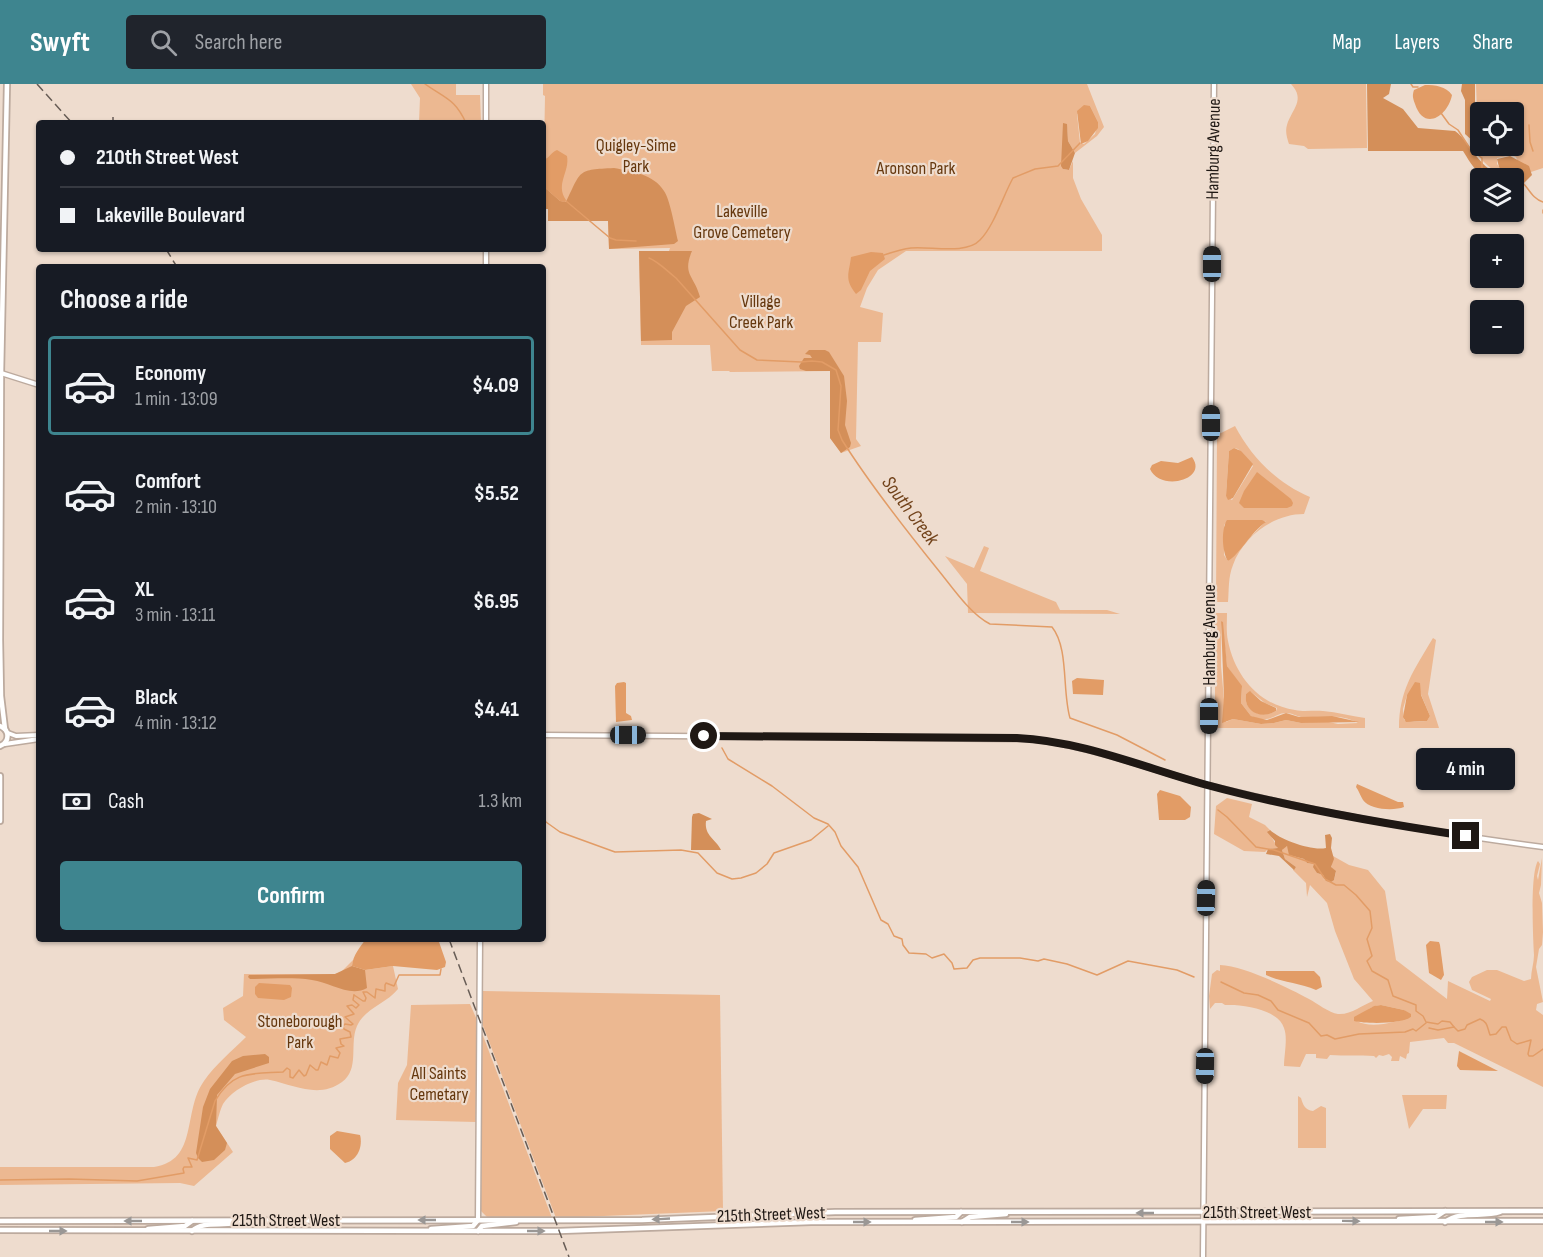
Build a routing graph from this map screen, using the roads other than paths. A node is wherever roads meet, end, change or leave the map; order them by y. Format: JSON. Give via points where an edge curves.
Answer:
{"nodes":[{"id":1,"x":7,"y":84,"type":"edge"},
{"id":2,"x":486,"y":84,"type":"edge"},
{"id":3,"x":1214,"y":84,"type":"edge"},
{"id":4,"x":486,"y":120,"type":"edge"},
{"id":5,"x":1,"y":373,"type":"edge"},
{"id":6,"x":36,"y":384,"type":"edge"},
{"id":7,"x":0,"y":641,"type":"edge"},
{"id":8,"x":0,"y":726,"type":"edge"},
{"id":9,"x":7,"y":731,"type":"junction"},
{"id":10,"x":546,"y":735,"type":"edge"},
{"id":11,"x":36,"y":737,"type":"edge"},
{"id":12,"x":36,"y":738,"type":"edge"},
{"id":13,"x":2,"y":746,"type":"edge"},
{"id":14,"x":0,"y":776,"type":"edge"},
{"id":15,"x":1208,"y":785,"type":"junction"},
{"id":16,"x":0,"y":822,"type":"edge"},
{"id":17,"x":1543,"y":847,"type":"edge"},
{"id":18,"x":480,"y":942,"type":"edge"},
{"id":19,"x":1014,"y":1211,"type":"junction"},
{"id":20,"x":1445,"y":1211,"type":"junction"},
{"id":21,"x":1503,"y":1211,"type":"junction"},
{"id":22,"x":1543,"y":1211,"type":"edge"},
{"id":23,"x":962,"y":1212,"type":"junction"},
{"id":24,"x":1203,"y":1213,"type":"junction"},
{"id":25,"x":246,"y":1220,"type":"junction"},
{"id":26,"x":478,"y":1220,"type":"junction"},
{"id":27,"x":528,"y":1220,"type":"junction"},
{"id":28,"x":0,"y":1221,"type":"edge"},
{"id":29,"x":192,"y":1221,"type":"junction"},
{"id":30,"x":1203,"y":1221,"type":"junction"},
{"id":31,"x":1379,"y":1221,"type":"junction"},
{"id":32,"x":1543,"y":1221,"type":"edge"},
{"id":33,"x":906,"y":1222,"type":"junction"},
{"id":34,"x":961,"y":1222,"type":"junction"},
{"id":35,"x":1445,"y":1222,"type":"junction"},
{"id":36,"x":0,"y":1230,"type":"edge"},
{"id":37,"x":137,"y":1231,"type":"junction"},
{"id":38,"x":192,"y":1231,"type":"junction"},
{"id":39,"x":420,"y":1231,"type":"junction"},
{"id":40,"x":478,"y":1231,"type":"junction"},
{"id":41,"x":1203,"y":1257,"type":"edge"}],
"edges":[{"from":1,"to":5,"type":"main road"},
{"from":2,"to":4,"type":"street"},
{"from":3,"to":15,"type":"street","name":"Hamburg Avenue"},
{"from":5,"to":6,"type":"street"},
{"from":5,"to":7,"type":"main road"},
{"from":7,"to":9,"type":"main road","via":[[1,696]]},
{"from":8,"to":9,"type":"main road"},
{"from":9,"to":11,"type":"street","via":[[16,736]]},
{"from":9,"to":13,"type":"main road","via":[[8,738]]},
{"from":10,"to":15,"type":"street","via":[[1030,739],[1069,745]]},
{"from":12,"to":13,"type":"street"},
{"from":14,"to":16,"type":"main road"},
{"from":15,"to":17,"type":"street","via":[[1340,816]]},
{"from":15,"to":24,"type":"street","name":"Hamburg Avenue"},
{"from":18,"to":26,"type":"street"},
{"from":19,"to":23,"type":"main road","name":"215th Street West"},
{"from":24,"to":19,"type":"main road","name":"215th Street West","one_way":true},
{"from":19,"to":34,"type":"main road","via":[[970,1217]]},
{"from":20,"to":21,"type":"main road","name":"215th Street West"},
{"from":20,"to":24,"type":"main road","name":"215th Street West"},
{"from":20,"to":31,"type":"main road","via":[[1436,1217]]},
{"from":21,"to":22,"type":"main road","name":"215th Street West"},
{"from":21,"to":35,"type":"main road","via":[[1456,1216]]},
{"from":23,"to":27,"type":"main road","name":"215th Street West","one_way":true},
{"from":23,"to":33,"type":"main road","via":[[956,1217]]},
{"from":24,"to":30,"type":"street","name":"Hamburg Avenue"},
{"from":26,"to":25,"type":"main road","name":"215th Street West","one_way":true},
{"from":25,"to":29,"type":"main road","name":"215th Street West"},
{"from":25,"to":38,"type":"main road","via":[[202,1225]]},
{"from":26,"to":27,"type":"main road","name":"215th Street West"},
{"from":26,"to":39,"type":"main road","via":[[473,1226]]},
{"from":27,"to":40,"type":"main road","via":[[482,1226]]},
{"from":29,"to":28,"type":"main road","name":"215th Street West","one_way":true},
{"from":29,"to":37,"type":"main road","via":[[185,1226]]},
{"from":30,"to":31,"type":"main road","name":"215th Street West","one_way":true},
{"from":34,"to":30,"type":"main road","name":"215th Street West","one_way":true},
{"from":30,"to":41,"type":"street","name":"Hamburg Avenue"},
{"from":31,"to":35,"type":"main road","name":"215th Street West"},
{"from":35,"to":32,"type":"main road","name":"215th Street West","one_way":true},
{"from":33,"to":34,"type":"main road","name":"215th Street West"},
{"from":40,"to":33,"type":"main road","name":"215th Street West","one_way":true},
{"from":36,"to":37,"type":"main road","name":"215th Street West","one_way":true},
{"from":37,"to":38,"type":"main road","name":"215th Street West"},
{"from":38,"to":39,"type":"main road","name":"215th Street West"},
{"from":39,"to":40,"type":"main road","name":"215th Street West"}]}
